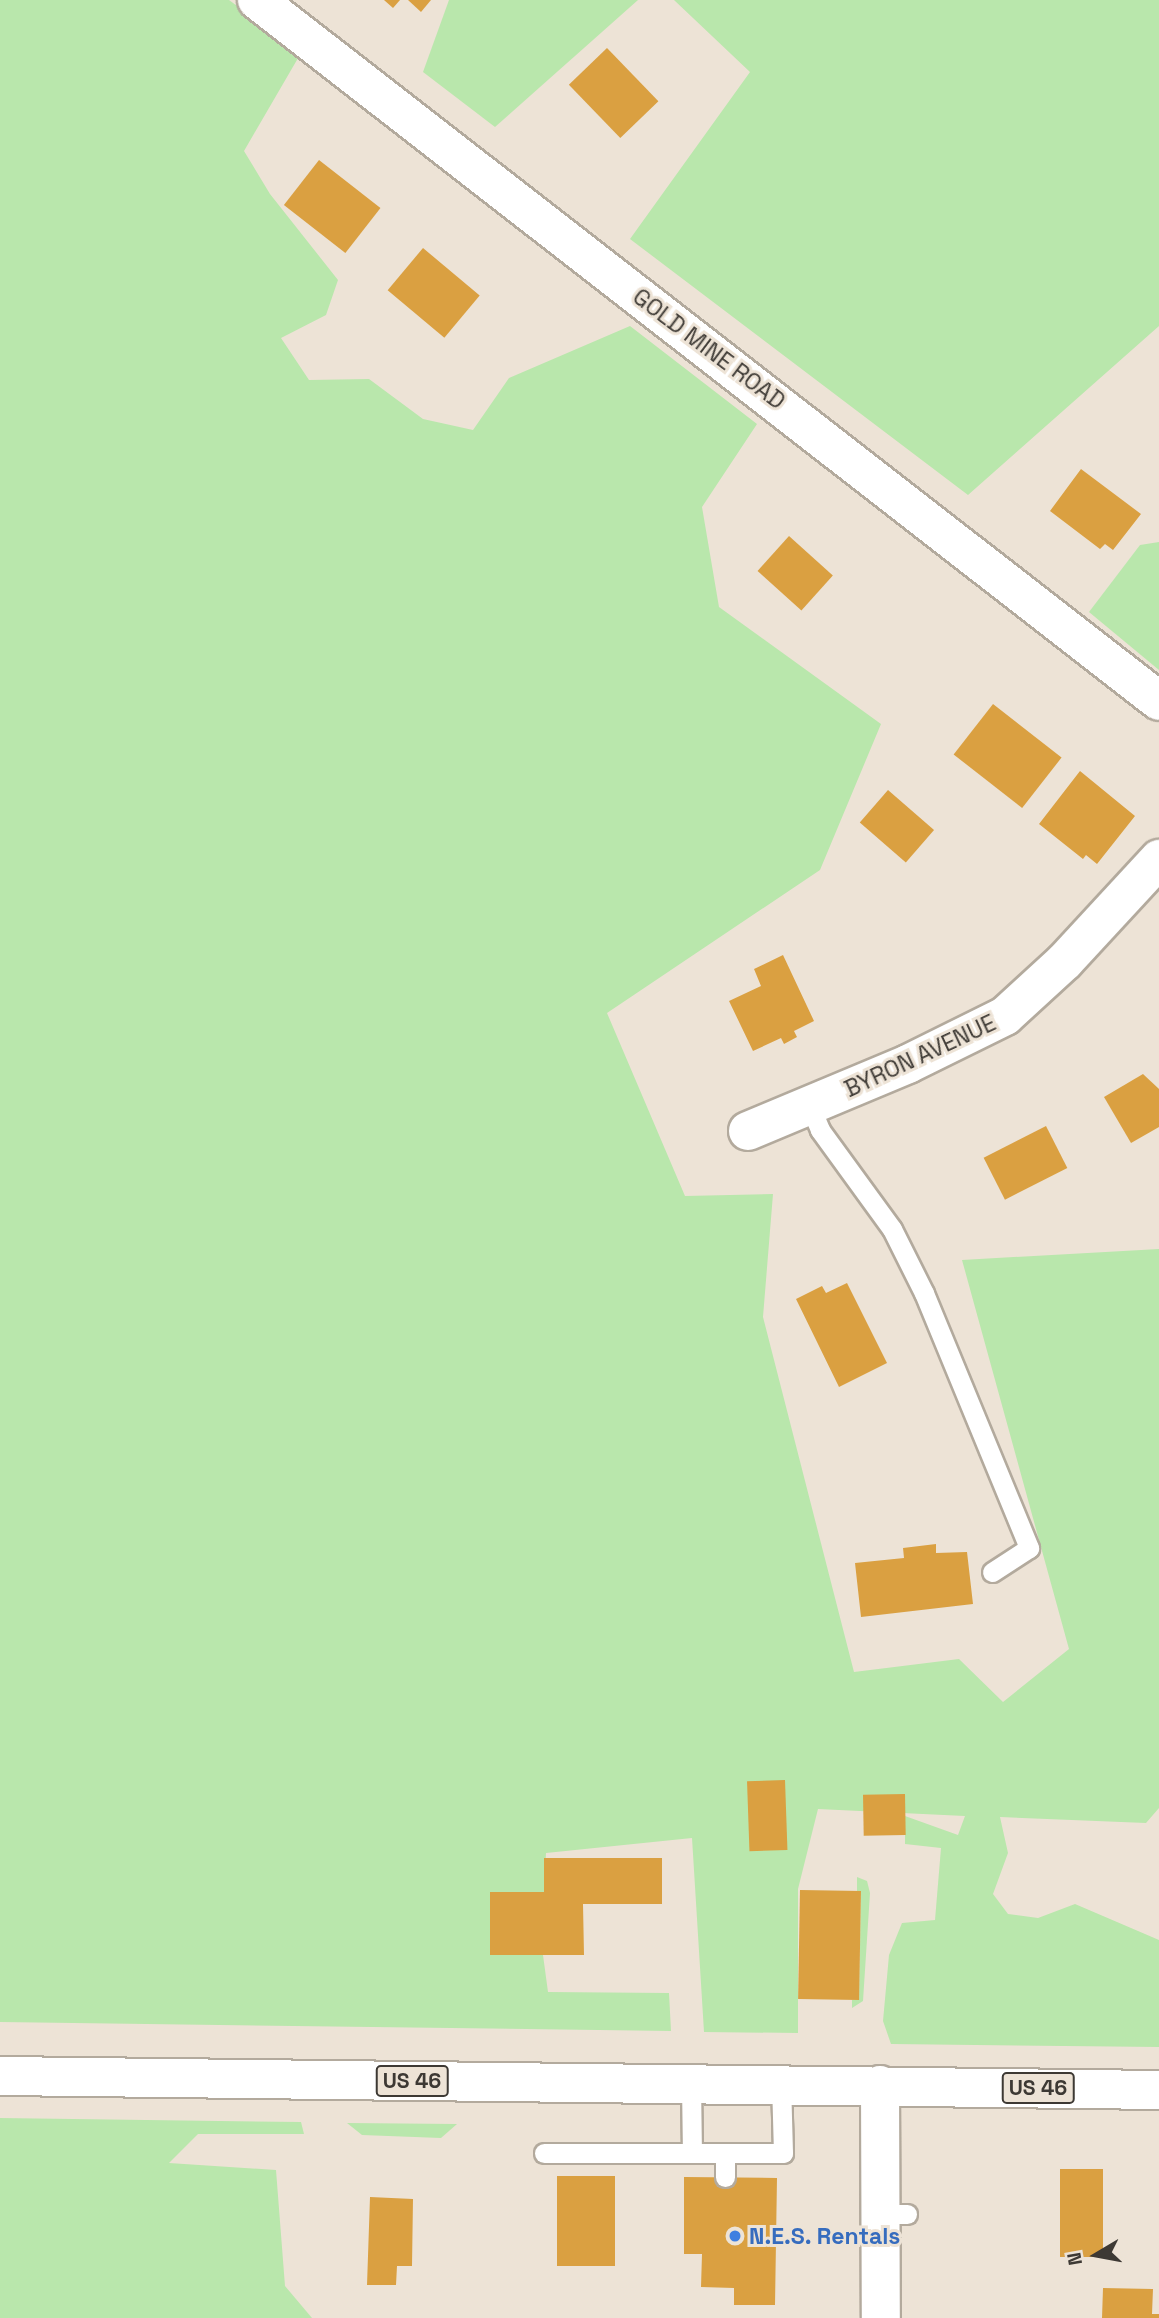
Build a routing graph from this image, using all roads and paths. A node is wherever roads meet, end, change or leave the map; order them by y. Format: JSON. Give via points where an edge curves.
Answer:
{"nodes":[{"id":1,"x":257,"y":0,"type":"edge"},
{"id":2,"x":1159,"y":701,"type":"edge"},
{"id":3,"x":1159,"y":859,"type":"edge"},
{"id":4,"x":810,"y":1106,"type":"junction"},
{"id":5,"x":748,"y":1131,"type":"dead end"},
{"id":6,"x":992,"y":1572,"type":"dead end"},
{"id":7,"x":0,"y":2076,"type":"edge"},
{"id":8,"x":691,"y":2083,"type":"junction"},
{"id":9,"x":781,"y":2083,"type":"junction"},
{"id":10,"x":880,"y":2085,"type":"junction"},
{"id":11,"x":1159,"y":2090,"type":"edge"},
{"id":12,"x":544,"y":2153,"type":"dead end"},
{"id":13,"x":692,"y":2153,"type":"junction"},
{"id":14,"x":725,"y":2153,"type":"junction"},
{"id":15,"x":725,"y":2177,"type":"dead end"},
{"id":16,"x":881,"y":2318,"type":"edge"}],
"edges":[{"from":1,"to":2,"type":"street","name":"GOLD MINE ROAD"},
{"from":3,"to":4,"type":"street","name":"BYRON AVENUE","via":[[1065,961],[1005,1016]]},
{"from":4,"to":5,"type":"street","name":"BYRON AVENUE"},
{"from":4,"to":6,"type":"lane","via":[[820,1130],[892,1228],[924,1293],[1030,1548]]},
{"from":7,"to":8,"type":"street","number":"US 46"},
{"from":8,"to":9,"type":"street","number":"US 46"},
{"from":8,"to":13,"type":"lane"},
{"from":9,"to":10,"type":"street","number":"US 46"},
{"from":9,"to":14,"type":"lane","via":[[783,2153]]},
{"from":10,"to":11,"type":"street","number":"US 46"},
{"from":10,"to":16,"type":"street","via":[[894,2214]]},
{"from":12,"to":13,"type":"lane"},
{"from":13,"to":14,"type":"lane"},
{"from":14,"to":15,"type":"lane"}]}
